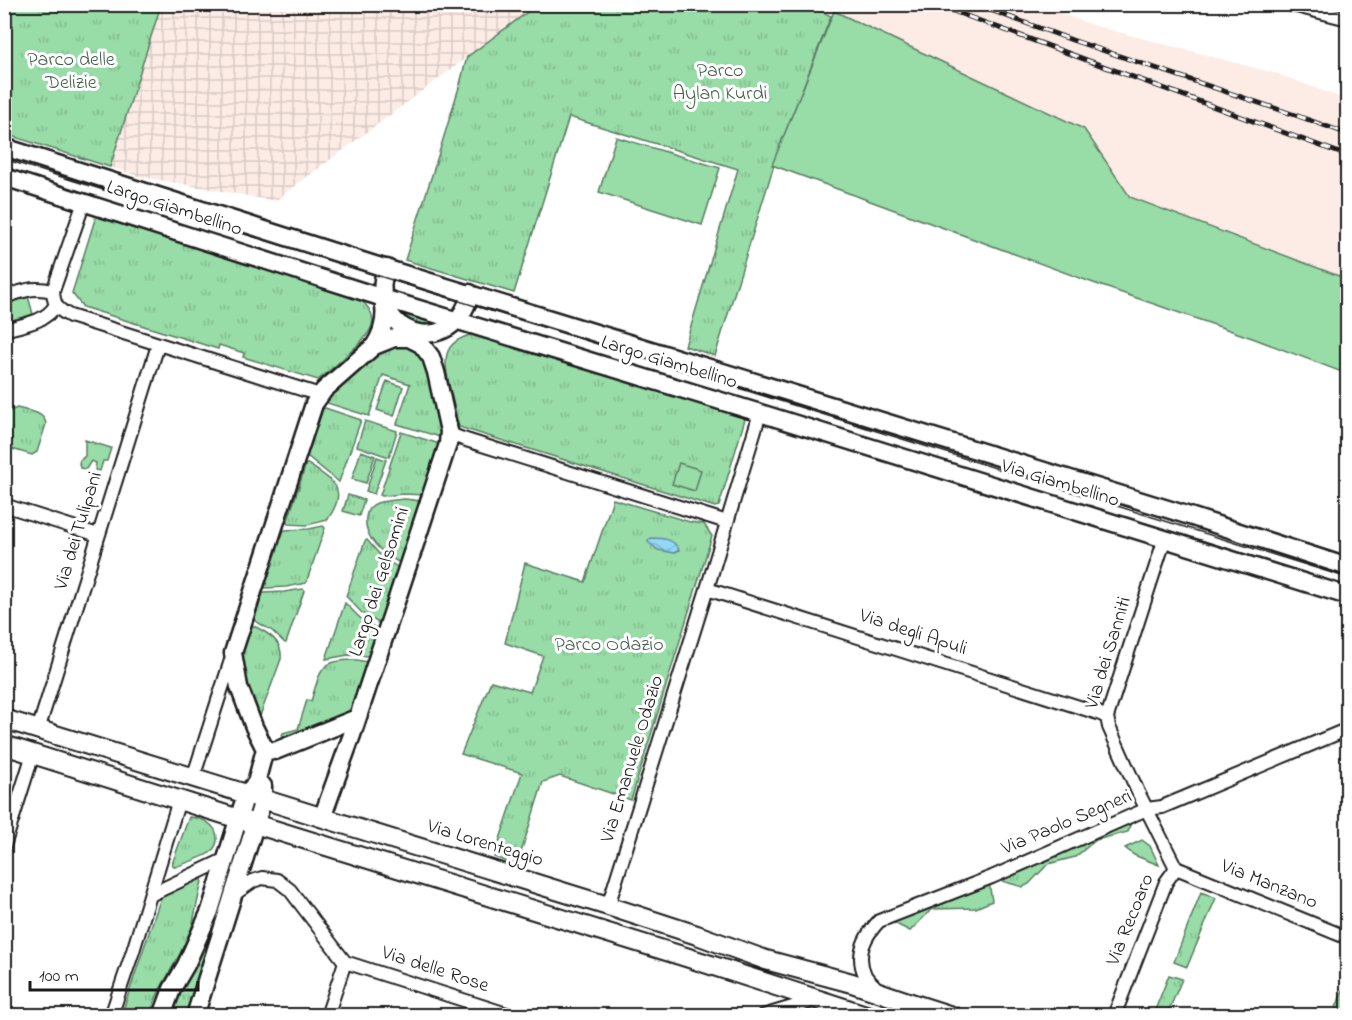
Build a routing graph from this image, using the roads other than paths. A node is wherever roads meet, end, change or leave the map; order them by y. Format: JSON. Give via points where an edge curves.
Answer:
{"nodes":[{"id":1,"x":1288,"y":4,"type":"edge"},
{"id":2,"x":1347,"y":19,"type":"edge"},
{"id":3,"x":4,"y":147,"type":"edge"},
{"id":4,"x":4,"y":177,"type":"edge"},
{"id":5,"x":84,"y":202,"type":"junction"},
{"id":6,"x":387,"y":268,"type":"junction"},
{"id":7,"x":53,"y":291,"type":"junction"},
{"id":8,"x":470,"y":293,"type":"junction"},
{"id":9,"x":4,"y":297,"type":"edge"},
{"id":10,"x":384,"y":302,"type":"junction"},
{"id":11,"x":55,"y":306,"type":"junction"},
{"id":12,"x":454,"y":324,"type":"junction"},
{"id":13,"x":4,"y":330,"type":"edge"},
{"id":14,"x":158,"y":345,"type":"junction"},
{"id":15,"x":374,"y":346,"type":"junction"},
{"id":16,"x":436,"y":372,"type":"junction"},
{"id":17,"x":769,"y":386,"type":"joint"},
{"id":18,"x":320,"y":395,"type":"junction"},
{"id":19,"x":760,"y":412,"type":"junction"},
{"id":20,"x":449,"y":431,"type":"junction"},
{"id":21,"x":4,"y":505,"type":"edge"},
{"id":22,"x":727,"y":522,"type":"junction"},
{"id":23,"x":98,"y":535,"type":"junction"},
{"id":24,"x":1165,"y":538,"type":"junction"},
{"id":25,"x":1347,"y":567,"type":"edge"},
{"id":26,"x":707,"y":589,"type":"junction"},
{"id":27,"x":1347,"y":596,"type":"edge"},
{"id":28,"x":233,"y":653,"type":"junction"},
{"id":29,"x":1107,"y":717,"type":"junction"},
{"id":30,"x":357,"y":718,"type":"junction"},
{"id":31,"x":4,"y":719,"type":"edge"},
{"id":32,"x":1347,"y":729,"type":"edge"},
{"id":33,"x":38,"y":730,"type":"junction"},
{"id":34,"x":4,"y":745,"type":"edge"},
{"id":35,"x":270,"y":750,"type":"junction"},
{"id":36,"x":33,"y":754,"type":"junction"},
{"id":37,"x":193,"y":778,"type":"junction"},
{"id":38,"x":254,"y":797,"type":"junction"},
{"id":39,"x":179,"y":800,"type":"junction"},
{"id":40,"x":1147,"y":809,"type":"junction"},
{"id":41,"x":322,"y":818,"type":"junction"},
{"id":42,"x":247,"y":822,"type":"junction"},
{"id":43,"x":4,"y":846,"type":"edge"},
{"id":44,"x":226,"y":859,"type":"junction"},
{"id":45,"x":1176,"y":868,"type":"junction"},
{"id":46,"x":150,"y":895,"type":"junction"},
{"id":47,"x":233,"y":895,"type":"junction"},
{"id":48,"x":608,"y":906,"type":"junction"},
{"id":49,"x":210,"y":910,"type":"junction"},
{"id":50,"x":225,"y":921,"type":"junction"},
{"id":51,"x":599,"y":930,"type":"junction"},
{"id":52,"x":697,"y":935,"type":"junction"},
{"id":53,"x":1347,"y":938,"type":"edge"},
{"id":54,"x":689,"y":958,"type":"junction"},
{"id":55,"x":345,"y":962,"type":"junction"},
{"id":56,"x":838,"y":979,"type":"junction"},
{"id":57,"x":880,"y":992,"type":"junction"},
{"id":58,"x":825,"y":1006,"type":"edge"},
{"id":59,"x":111,"y":1016,"type":"edge"},
{"id":60,"x":162,"y":1016,"type":"edge"},
{"id":61,"x":195,"y":1016,"type":"edge"},
{"id":62,"x":327,"y":1016,"type":"edge"},
{"id":63,"x":513,"y":1016,"type":"edge"},
{"id":64,"x":763,"y":1016,"type":"edge"},
{"id":65,"x":870,"y":1016,"type":"edge"},
{"id":66,"x":952,"y":1016,"type":"edge"},
{"id":67,"x":1114,"y":1016,"type":"edge"}],
"edges":[{"from":1,"to":2,"type":"street"},
{"from":3,"to":6,"type":"street","name":"Largo Giambellino"},
{"from":4,"to":5,"type":"street"},
{"from":5,"to":7,"type":"street","name":"Largo Giambellino"},
{"from":5,"to":10,"type":"street","name":"Largo Giambellino"},
{"from":6,"to":8,"type":"street","name":"Largo Giambellino"},
{"from":6,"to":10,"type":"street","via":[[382,283]]},
{"from":7,"to":9,"type":"street","via":[[31,288]]},
{"from":7,"to":11,"type":"street","name":"Largo Giambellino"},
{"from":8,"to":12,"type":"street","via":[[466,309]]},
{"from":8,"to":17,"type":"street","name":"Largo Giambellino"},
{"from":10,"to":12,"type":"street","via":[[395,321],[414,332],[442,331]]},
{"from":10,"to":15,"type":"street","name":"Largo dei Gelsomini","via":[[381,336]]},
{"from":11,"to":13,"type":"street","via":[[45,317]]},
{"from":11,"to":14,"type":"street","via":[[70,316]]},
{"from":12,"to":16,"type":"street","name":"Largo dei Gelsomini","via":[[437,349]]},
{"from":12,"to":19,"type":"street","name":"Largo Giambellino"},
{"from":14,"to":18,"type":"street"},
{"from":14,"to":23,"type":"street","name":"Via dei Tulipani"},
{"from":15,"to":16,"type":"street","name":"Largo dei Gelsomini","via":[[394,338],[415,340],[426,349]]},
{"from":15,"to":18,"type":"street","name":"Largo dei Gelsomini"},
{"from":16,"to":20,"type":"street","name":"Largo dei Gelsomini"},
{"from":17,"to":25,"type":"street","name":"Via Giambellino"},
{"from":18,"to":28,"type":"street","name":"Largo dei Gelsomini"},
{"from":19,"to":22,"type":"street"},
{"from":19,"to":24,"type":"street","name":"Via Giambellino"},
{"from":20,"to":22,"type":"street","via":[[463,439]]},
{"from":20,"to":30,"type":"street","name":"Largo dei Gelsomini","via":[[448,444]]},
{"from":21,"to":23,"type":"street"},
{"from":22,"to":26,"type":"street"},
{"from":23,"to":33,"type":"street","name":"Via dei Tulipani"},
{"from":24,"to":27,"type":"street","name":"Via Giambellino"},
{"from":24,"to":29,"type":"street","name":"Via dei Sanniti"},
{"from":26,"to":29,"type":"street","name":"Via degli Apuli"},
{"from":26,"to":48,"type":"street","name":"Via Emanuele Odazio"},
{"from":28,"to":35,"type":"street","name":"Largo dei Gelsomini","via":[[239,687],[254,727]]},
{"from":28,"to":37,"type":"street","name":"Largo dei Gelsomini"},
{"from":29,"to":40,"type":"street","name":"Via dei Sanniti"},
{"from":30,"to":35,"type":"street"},
{"from":30,"to":41,"type":"street","name":"Largo dei Gelsomini"},
{"from":31,"to":33,"type":"main road","name":"Via Lorenteggio"},
{"from":32,"to":40,"type":"street","name":"Via Paolo Segneri","via":[[1162,807]]},
{"from":33,"to":37,"type":"main road","name":"Via Lorenteggio"},
{"from":34,"to":36,"type":"main road"},
{"from":35,"to":38,"type":"street"},
{"from":36,"to":39,"type":"main road"},
{"from":36,"to":43,"type":"street"},
{"from":37,"to":38,"type":"main road","name":"Via Lorenteggio"},
{"from":38,"to":41,"type":"main road","name":"Via Lorenteggio"},
{"from":38,"to":42,"type":"street"},
{"from":39,"to":42,"type":"main road"},
{"from":39,"to":46,"type":"street"},
{"from":40,"to":45,"type":"street","name":"Via Recoaro"},
{"from":40,"to":57,"type":"street","name":"Via Paolo Segneri","via":[[879,921],[863,942],[861,961],[866,976]]},
{"from":41,"to":48,"type":"main road","name":"Via Lorenteggio"},
{"from":42,"to":44,"type":"street"},
{"from":42,"to":47,"type":"street"},
{"from":42,"to":51,"type":"main road"},
{"from":44,"to":46,"type":"street"},
{"from":44,"to":49,"type":"street"},
{"from":45,"to":53,"type":"street","name":"Via Manzano"},
{"from":45,"to":67,"type":"street","name":"Via Recoaro","via":[[1166,882]]},
{"from":46,"to":59,"type":"street"},
{"from":47,"to":50,"type":"street"},
{"from":47,"to":55,"type":"street","via":[[253,881],[277,880],[290,890]]},
{"from":48,"to":51,"type":"main road"},
{"from":48,"to":52,"type":"main road","name":"Via Lorenteggio"},
{"from":49,"to":50,"type":"street","via":[[217,911]]},
{"from":49,"to":60,"type":"street"},
{"from":50,"to":61,"type":"street"},
{"from":51,"to":54,"type":"main road"},
{"from":52,"to":54,"type":"main road"},
{"from":52,"to":56,"type":"main road","name":"Via Lorenteggio","via":[[766,960]]},
{"from":54,"to":58,"type":"main road"},
{"from":55,"to":62,"type":"street"},
{"from":55,"to":63,"type":"street","name":"Via delle Rose"},
{"from":56,"to":57,"type":"main road","name":"Via Lorenteggio"},
{"from":56,"to":58,"type":"main road"},
{"from":57,"to":66,"type":"main road","name":"Via Lorenteggio"},
{"from":58,"to":64,"type":"street"},
{"from":58,"to":65,"type":"main road"}]}
